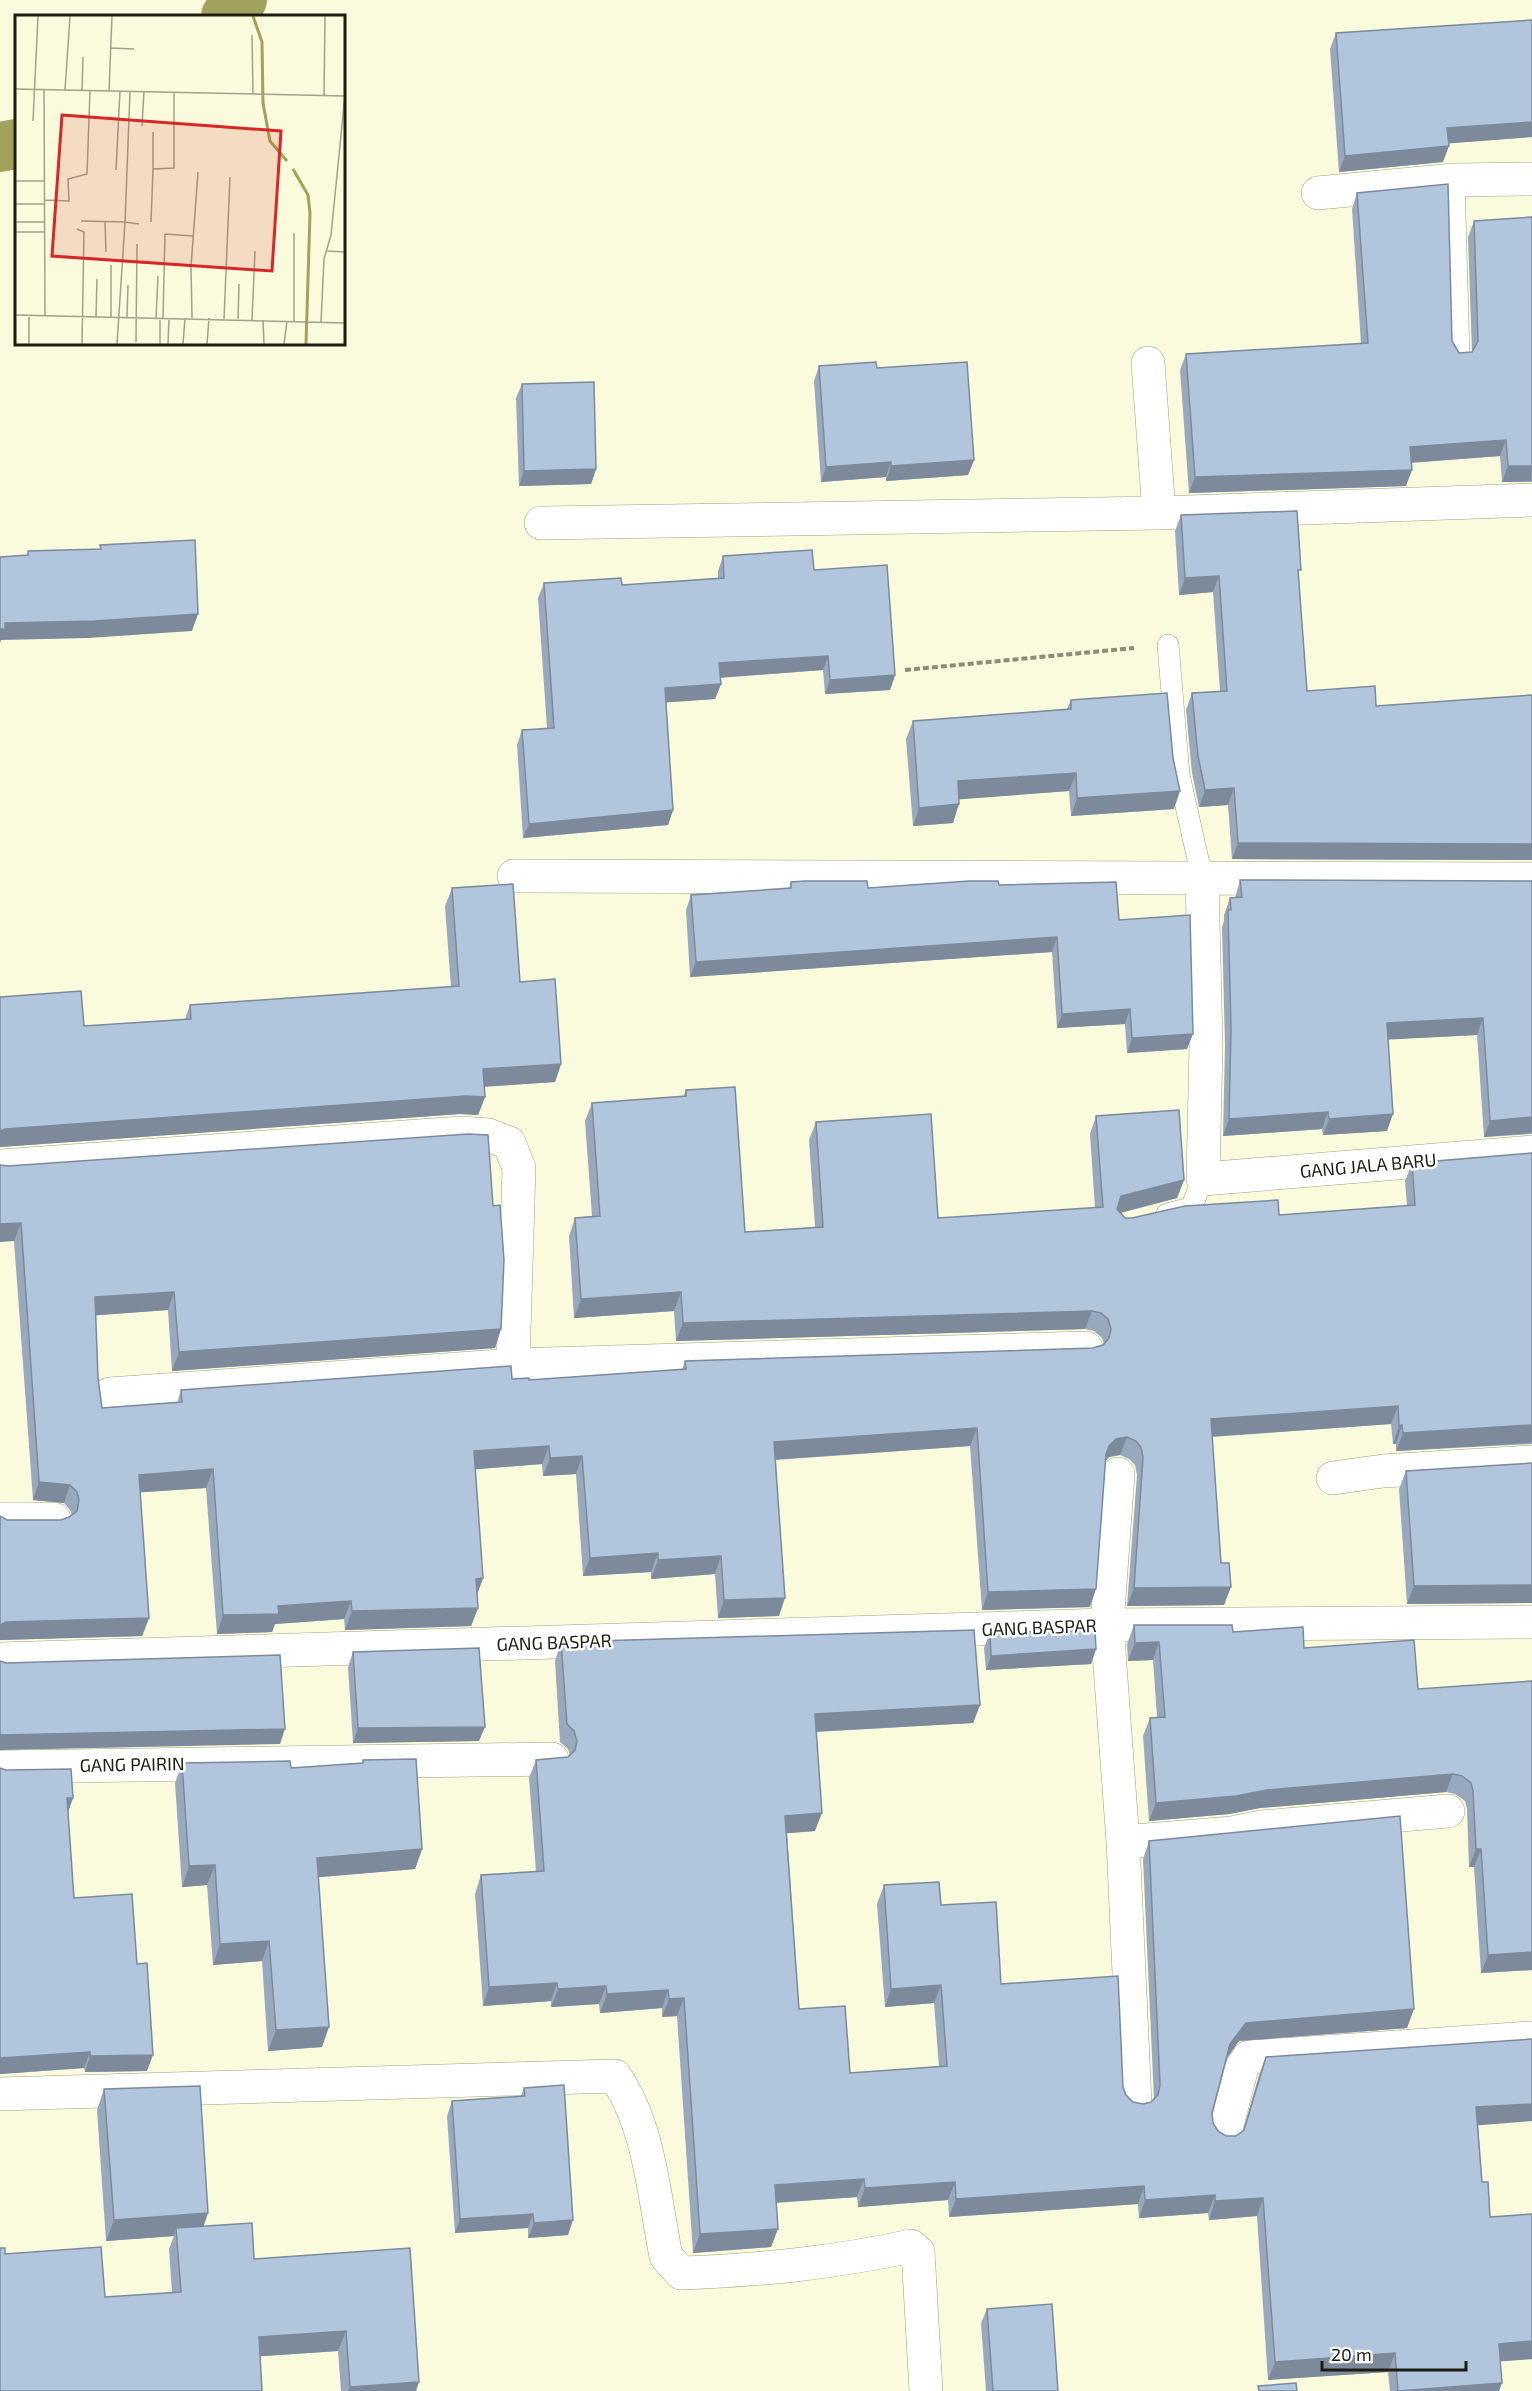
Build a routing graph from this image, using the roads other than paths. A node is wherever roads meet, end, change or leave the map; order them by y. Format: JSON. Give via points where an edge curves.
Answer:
{"nodes":[{"id":1,"x":1532,"y":179,"type":"edge"},
{"id":2,"x":1454,"y":180,"type":"junction"},
{"id":3,"x":1318,"y":193,"type":"dead end"},
{"id":4,"x":1459,"y":357,"type":"edge"},
{"id":5,"x":1148,"y":363,"type":"dead end"},
{"id":6,"x":1532,"y":500,"type":"edge"},
{"id":7,"x":1159,"y":513,"type":"junction"},
{"id":8,"x":541,"y":524,"type":"dead end"},
{"id":9,"x":1168,"y":645,"type":"road end"},
{"id":10,"x":514,"y":876,"type":"dead end"},
{"id":11,"x":1202,"y":877,"type":"junction"},
{"id":12,"x":1532,"y":879,"type":"edge"},
{"id":13,"x":1532,"y":1152,"type":"edge"},
{"id":14,"x":0,"y":1166,"type":"edge"},
{"id":15,"x":1203,"y":1179,"type":"junction"},
{"id":16,"x":1146,"y":1219,"type":"edge"},
{"id":17,"x":1086,"y":1348,"type":"edge"},
{"id":18,"x":513,"y":1365,"type":"junction"},
{"id":19,"x":110,"y":1394,"type":"dead end"},
{"id":20,"x":1532,"y":1462,"type":"edge"},
{"id":21,"x":1118,"y":1474,"type":"dead end"},
{"id":22,"x":1333,"y":1478,"type":"dead end"},
{"id":23,"x":0,"y":1519,"type":"edge"},
{"id":24,"x":54,"y":1519,"type":"edge"},
{"id":25,"x":1532,"y":1623,"type":"edge"},
{"id":26,"x":1107,"y":1625,"type":"junction"},
{"id":27,"x":0,"y":1659,"type":"edge"},
{"id":28,"x":552,"y":1759,"type":"edge"},
{"id":29,"x":0,"y":1767,"type":"edge"},
{"id":30,"x":1448,"y":1811,"type":"dead end"},
{"id":31,"x":1123,"y":1842,"type":"junction"},
{"id":32,"x":1532,"y":2038,"type":"edge"},
{"id":33,"x":0,"y":2094,"type":"edge"},
{"id":34,"x":1135,"y":2104,"type":"edge"},
{"id":35,"x":1224,"y":2136,"type":"edge"},
{"id":36,"x":926,"y":2391,"type":"edge"}],
"edges":[{"from":1,"to":2,"type":"street"},
{"from":2,"to":3,"type":"street"},
{"from":2,"to":4,"type":"lane"},
{"from":5,"to":7,"type":"street"},
{"from":6,"to":7,"type":"street"},
{"from":7,"to":8,"type":"street"},
{"from":9,"to":11,"type":"lane","via":[[1179,775]]},
{"from":10,"to":11,"type":"street"},
{"from":11,"to":12,"type":"street"},
{"from":11,"to":15,"type":"street","via":[[1206,1045]]},
{"from":13,"to":15,"type":"street","name":"GANG JALA BARU"},
{"from":14,"to":18,"type":"street","via":[[461,1133],[489,1135],[509,1143],[519,1168]]},
{"from":15,"to":16,"type":"lane","via":[[1191,1208]]},
{"from":17,"to":18,"type":"street"},
{"from":18,"to":19,"type":"street"},
{"from":20,"to":22,"type":"street"},
{"from":21,"to":26,"type":"street"},
{"from":23,"to":24,"type":"street"},
{"from":25,"to":26,"type":"street","name":"GANG BASPAR"},
{"from":26,"to":27,"type":"street","name":"GANG BASPAR"},
{"from":26,"to":31,"type":"street"},
{"from":28,"to":29,"type":"street","name":"GANG PAIRIN"},
{"from":30,"to":31,"type":"street"},
{"from":31,"to":34,"type":"street"},
{"from":32,"to":35,"type":"street","via":[[1249,2056],[1242,2067]]},
{"from":33,"to":36,"type":"street","via":[[615,2076],[630,2098],[642,2137],[666,2256],[673,2268],[681,2273],[773,2269],[911,2246],[918,2252]]}]}
